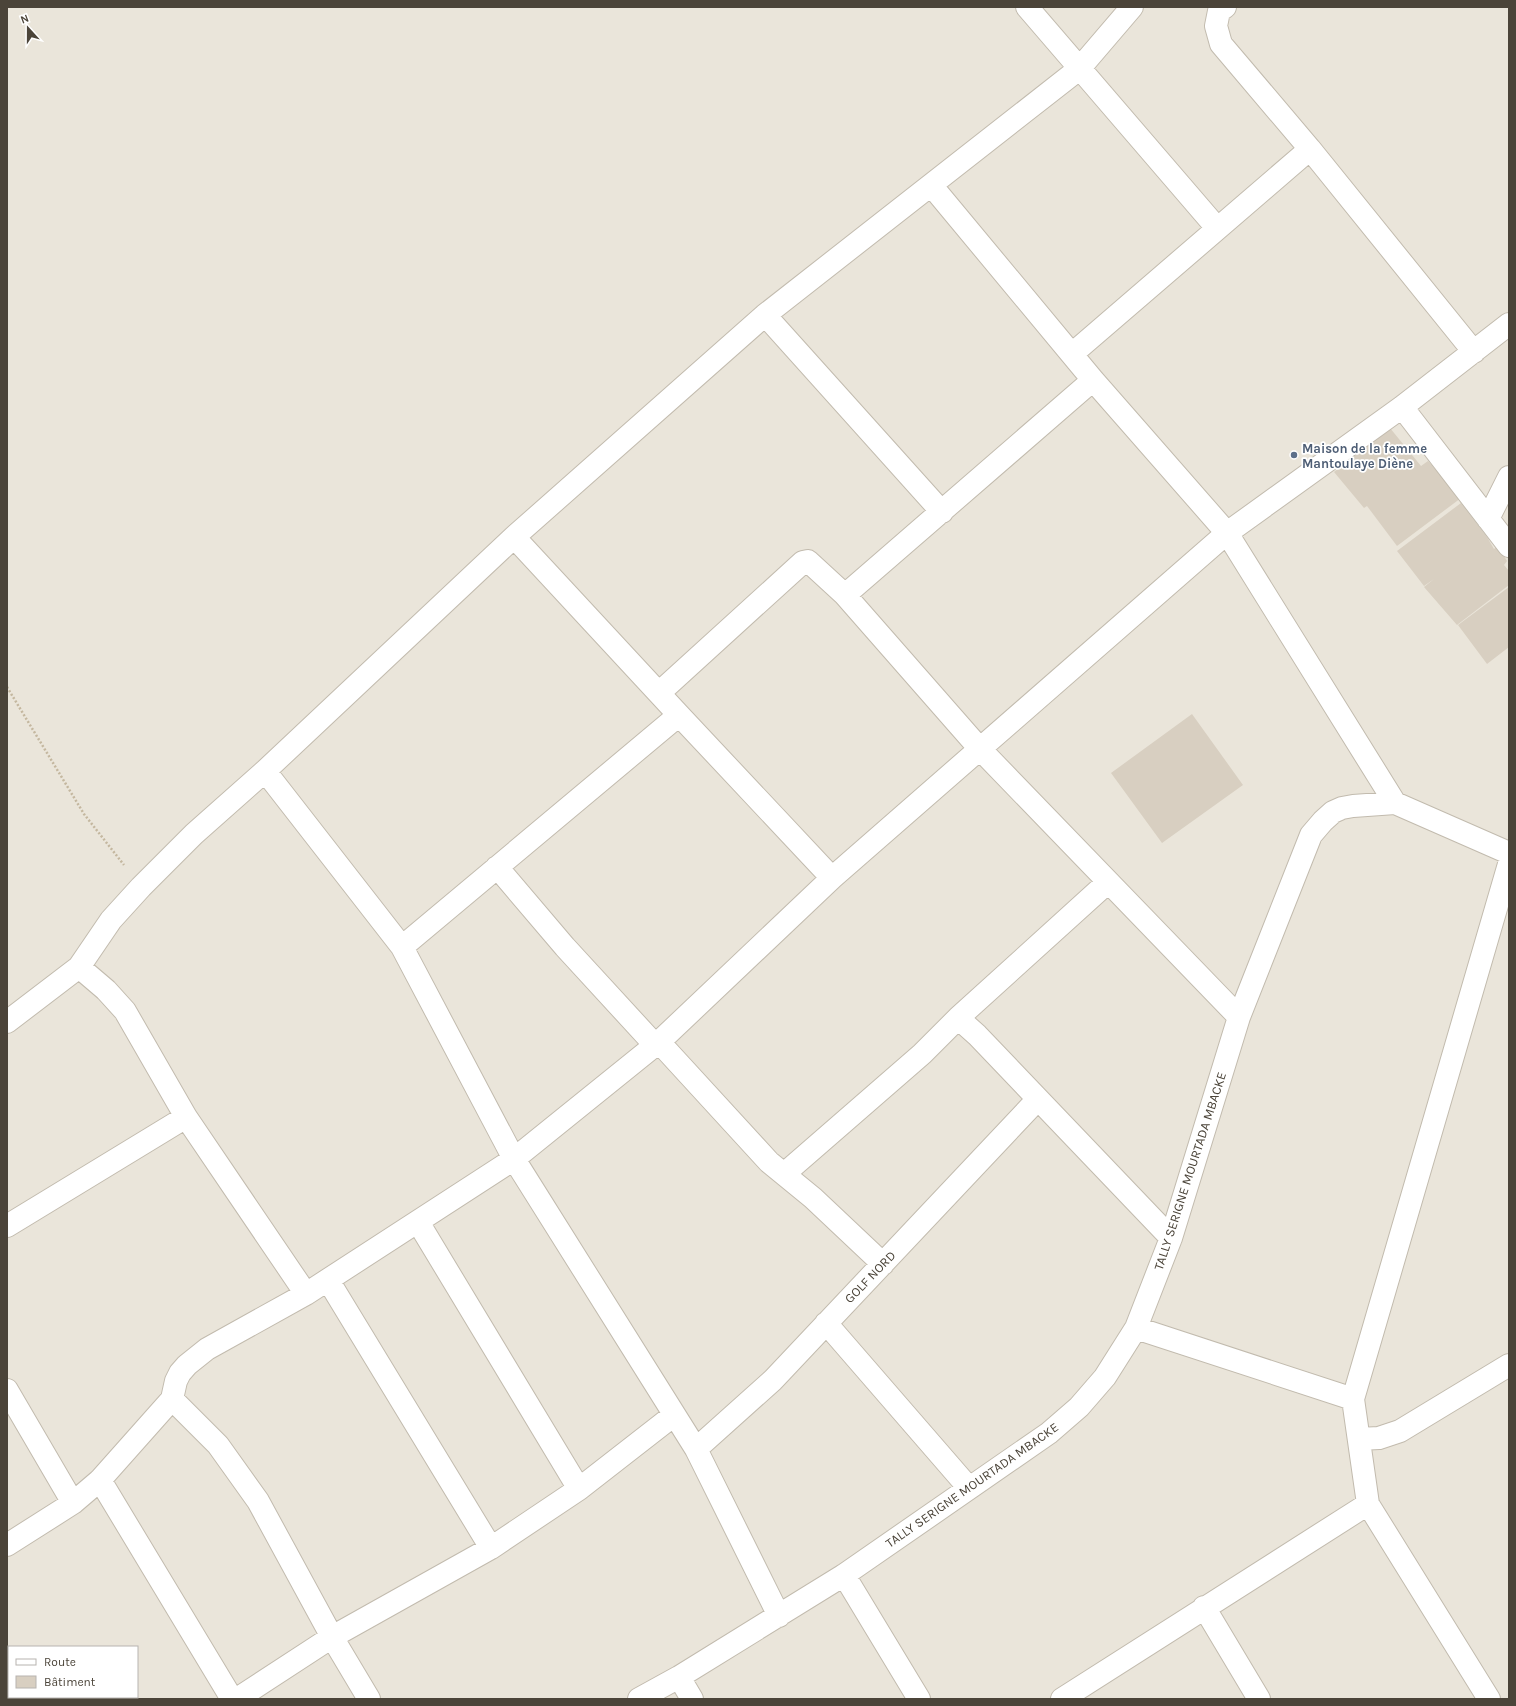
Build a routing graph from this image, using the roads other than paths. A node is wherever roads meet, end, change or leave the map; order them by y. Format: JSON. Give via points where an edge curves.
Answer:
{"nodes":[{"id":1,"x":1027,"y":7,"type":"edge"},
{"id":2,"x":1132,"y":7,"type":"edge"},
{"id":3,"x":1218,"y":8,"type":"edge"},
{"id":4,"x":1079,"y":69,"type":"junction"},
{"id":5,"x":1310,"y":149,"type":"junction"},
{"id":6,"x":931,"y":184,"type":"junction"},
{"id":7,"x":1218,"y":228,"type":"junction"},
{"id":8,"x":765,"y":315,"type":"junction"},
{"id":9,"x":1509,"y":324,"type":"edge"},
{"id":10,"x":1474,"y":352,"type":"junction"},
{"id":11,"x":1072,"y":354,"type":"junction"},
{"id":12,"x":1093,"y":380,"type":"junction"},
{"id":13,"x":1402,"y":407,"type":"junction"},
{"id":14,"x":1509,"y":477,"type":"edge"},
{"id":15,"x":942,"y":512,"type":"junction"},
{"id":16,"x":1488,"y":519,"type":"junction"},
{"id":17,"x":1227,"y":532,"type":"junction"},
{"id":18,"x":514,"y":537,"type":"junction"},
{"id":19,"x":1509,"y":546,"type":"edge"},
{"id":20,"x":845,"y":595,"type":"junction"},
{"id":21,"x":659,"y":693,"type":"junction"},
{"id":22,"x":679,"y":715,"type":"junction"},
{"id":23,"x":980,"y":749,"type":"junction"},
{"id":24,"x":265,"y":771,"type":"junction"},
{"id":25,"x":1395,"y":803,"type":"junction"},
{"id":26,"x":1509,"y":853,"type":"edge"},
{"id":27,"x":1509,"y":864,"type":"edge"},
{"id":28,"x":497,"y":867,"type":"junction"},
{"id":29,"x":832,"y":878,"type":"junction"},
{"id":30,"x":1108,"y":882,"type":"junction"},
{"id":31,"x":402,"y":948,"type":"junction"},
{"id":32,"x":79,"y":967,"type":"junction"},
{"id":33,"x":1239,"y":1017,"type":"junction"},
{"id":34,"x":958,"y":1018,"type":"junction"},
{"id":35,"x":7,"y":1022,"type":"edge"},
{"id":36,"x":657,"y":1043,"type":"junction"},
{"id":37,"x":1038,"y":1099,"type":"junction"},
{"id":38,"x":186,"y":1117,"type":"junction"},
{"id":39,"x":514,"y":1159,"type":"junction"},
{"id":40,"x":784,"y":1174,"type":"junction"},
{"id":41,"x":418,"y":1222,"type":"junction"},
{"id":42,"x":7,"y":1226,"type":"edge"},
{"id":43,"x":1171,"y":1238,"type":"junction"},
{"id":44,"x":883,"y":1264,"type":"junction"},
{"id":45,"x":328,"y":1280,"type":"junction"},
{"id":46,"x":306,"y":1294,"type":"junction"},
{"id":47,"x":826,"y":1323,"type":"junction"},
{"id":48,"x":1136,"y":1328,"type":"junction"},
{"id":49,"x":1509,"y":1365,"type":"edge"},
{"id":50,"x":7,"y":1390,"type":"edge"},
{"id":51,"x":172,"y":1399,"type":"junction"},
{"id":52,"x":1353,"y":1399,"type":"junction"},
{"id":53,"x":674,"y":1415,"type":"junction"},
{"id":54,"x":1359,"y":1439,"type":"junction"},
{"id":55,"x":696,"y":1449,"type":"junction"},
{"id":56,"x":100,"y":1480,"type":"junction"},
{"id":57,"x":969,"y":1488,"type":"junction"},
{"id":58,"x":579,"y":1489,"type":"junction"},
{"id":59,"x":73,"y":1503,"type":"junction"},
{"id":60,"x":1368,"y":1504,"type":"junction"},
{"id":61,"x":7,"y":1545,"type":"edge"},
{"id":62,"x":491,"y":1548,"type":"junction"},
{"id":63,"x":844,"y":1575,"type":"junction"},
{"id":64,"x":1204,"y":1607,"type":"junction"},
{"id":65,"x":779,"y":1616,"type":"junction"},
{"id":66,"x":332,"y":1638,"type":"junction"},
{"id":67,"x":679,"y":1677,"type":"junction"},
{"id":68,"x":232,"y":1699,"type":"edge"},
{"id":69,"x":237,"y":1699,"type":"edge"},
{"id":70,"x":369,"y":1699,"type":"edge"},
{"id":71,"x":639,"y":1699,"type":"edge"},
{"id":72,"x":692,"y":1699,"type":"edge"},
{"id":73,"x":919,"y":1699,"type":"edge"},
{"id":74,"x":1062,"y":1699,"type":"edge"},
{"id":75,"x":1259,"y":1699,"type":"edge"},
{"id":76,"x":1489,"y":1699,"type":"edge"}],
"edges":[{"from":1,"to":4,"type":"street"},
{"from":2,"to":4,"type":"street"},
{"from":3,"to":5,"type":"street","via":[[1216,26],[1221,44]]},
{"from":4,"to":6,"type":"street"},
{"from":4,"to":7,"type":"street"},
{"from":5,"to":7,"type":"street"},
{"from":5,"to":10,"type":"street"},
{"from":6,"to":8,"type":"street"},
{"from":6,"to":11,"type":"street"},
{"from":7,"to":11,"type":"street"},
{"from":8,"to":15,"type":"street"},
{"from":8,"to":18,"type":"street"},
{"from":9,"to":10,"type":"street"},
{"from":10,"to":13,"type":"street"},
{"from":11,"to":12,"type":"street"},
{"from":12,"to":15,"type":"street"},
{"from":12,"to":17,"type":"street"},
{"from":13,"to":16,"type":"street"},
{"from":13,"to":17,"type":"street"},
{"from":14,"to":16,"type":"street"},
{"from":15,"to":20,"type":"street"},
{"from":16,"to":19,"type":"street"},
{"from":17,"to":23,"type":"street"},
{"from":17,"to":25,"type":"street"},
{"from":18,"to":21,"type":"street"},
{"from":18,"to":24,"type":"street"},
{"from":20,"to":21,"type":"street","via":[[813,564],[803,562]]},
{"from":20,"to":23,"type":"street"},
{"from":21,"to":22,"type":"street"},
{"from":22,"to":28,"type":"street"},
{"from":22,"to":29,"type":"street"},
{"from":23,"to":29,"type":"street"},
{"from":23,"to":30,"type":"street"},
{"from":24,"to":31,"type":"street"},
{"from":24,"to":32,"type":"street","via":[[194,834],[141,886],[111,920]]},
{"from":25,"to":26,"type":"street","name":"TALLY SERIGNE MOURTADA MBACKE"},
{"from":25,"to":33,"type":"street","name":"TALLY SERIGNE MOURTADA MBACKE","via":[[1342,808],[1333,812],[1316,827]]},
{"from":27,"to":52,"type":"street"},
{"from":28,"to":31,"type":"street"},
{"from":28,"to":36,"type":"street","via":[[565,947]]},
{"from":29,"to":36,"type":"street"},
{"from":30,"to":33,"type":"street"},
{"from":30,"to":34,"type":"street"},
{"from":31,"to":39,"type":"street"},
{"from":32,"to":35,"type":"street"},
{"from":32,"to":38,"type":"street","via":[[106,990],[125,1011]]},
{"from":33,"to":43,"type":"street","name":"TALLY SERIGNE MOURTADA MBACKE"},
{"from":34,"to":37,"type":"street"},
{"from":34,"to":40,"type":"street","via":[[922,1054]]},
{"from":36,"to":39,"type":"street"},
{"from":36,"to":40,"type":"street","via":[[769,1162]]},
{"from":37,"to":43,"type":"street"},
{"from":37,"to":44,"type":"street","name":"GOLF NORD"},
{"from":38,"to":42,"type":"street"},
{"from":38,"to":46,"type":"street"},
{"from":39,"to":41,"type":"street"},
{"from":39,"to":53,"type":"street"},
{"from":40,"to":44,"type":"street"},
{"from":41,"to":45,"type":"street"},
{"from":41,"to":58,"type":"street"},
{"from":43,"to":48,"type":"street","name":"TALLY SERIGNE MOURTADA MBACKE"},
{"from":44,"to":47,"type":"street","name":"GOLF NORD"},
{"from":45,"to":46,"type":"street"},
{"from":45,"to":62,"type":"street"},
{"from":46,"to":51,"type":"street","via":[[196,1357],[180,1373]]},
{"from":47,"to":55,"type":"street","name":"GOLF NORD","via":[[773,1380]]},
{"from":47,"to":57,"type":"street"},
{"from":48,"to":52,"type":"street"},
{"from":48,"to":57,"type":"street","name":"TALLY SERIGNE MOURTADA MBACKE","via":[[1104,1378],[1079,1406],[1049,1433]]},
{"from":49,"to":54,"type":"street","via":[[1400,1431],[1379,1438]]},
{"from":50,"to":59,"type":"street"},
{"from":51,"to":56,"type":"street"},
{"from":51,"to":66,"type":"street","via":[[218,1445],[258,1501]]},
{"from":52,"to":54,"type":"street"},
{"from":53,"to":55,"type":"street"},
{"from":53,"to":58,"type":"street"},
{"from":54,"to":60,"type":"street"},
{"from":55,"to":65,"type":"street"},
{"from":56,"to":59,"type":"street"},
{"from":56,"to":68,"type":"street"},
{"from":57,"to":63,"type":"street","name":"TALLY SERIGNE MOURTADA MBACKE"},
{"from":58,"to":62,"type":"street"},
{"from":59,"to":61,"type":"street"},
{"from":60,"to":64,"type":"street"},
{"from":60,"to":76,"type":"street"},
{"from":62,"to":66,"type":"street"},
{"from":63,"to":65,"type":"street","name":"TALLY SERIGNE MOURTADA MBACKE"},
{"from":63,"to":73,"type":"street"},
{"from":64,"to":74,"type":"street"},
{"from":64,"to":75,"type":"street"},
{"from":65,"to":67,"type":"street","name":"TALLY SERIGNE MOURTADA MBACKE"},
{"from":66,"to":69,"type":"street"},
{"from":66,"to":70,"type":"street"},
{"from":67,"to":71,"type":"street","name":"TALLY SERIGNE MOURTADA MBACKE"},
{"from":67,"to":72,"type":"street"}]}
